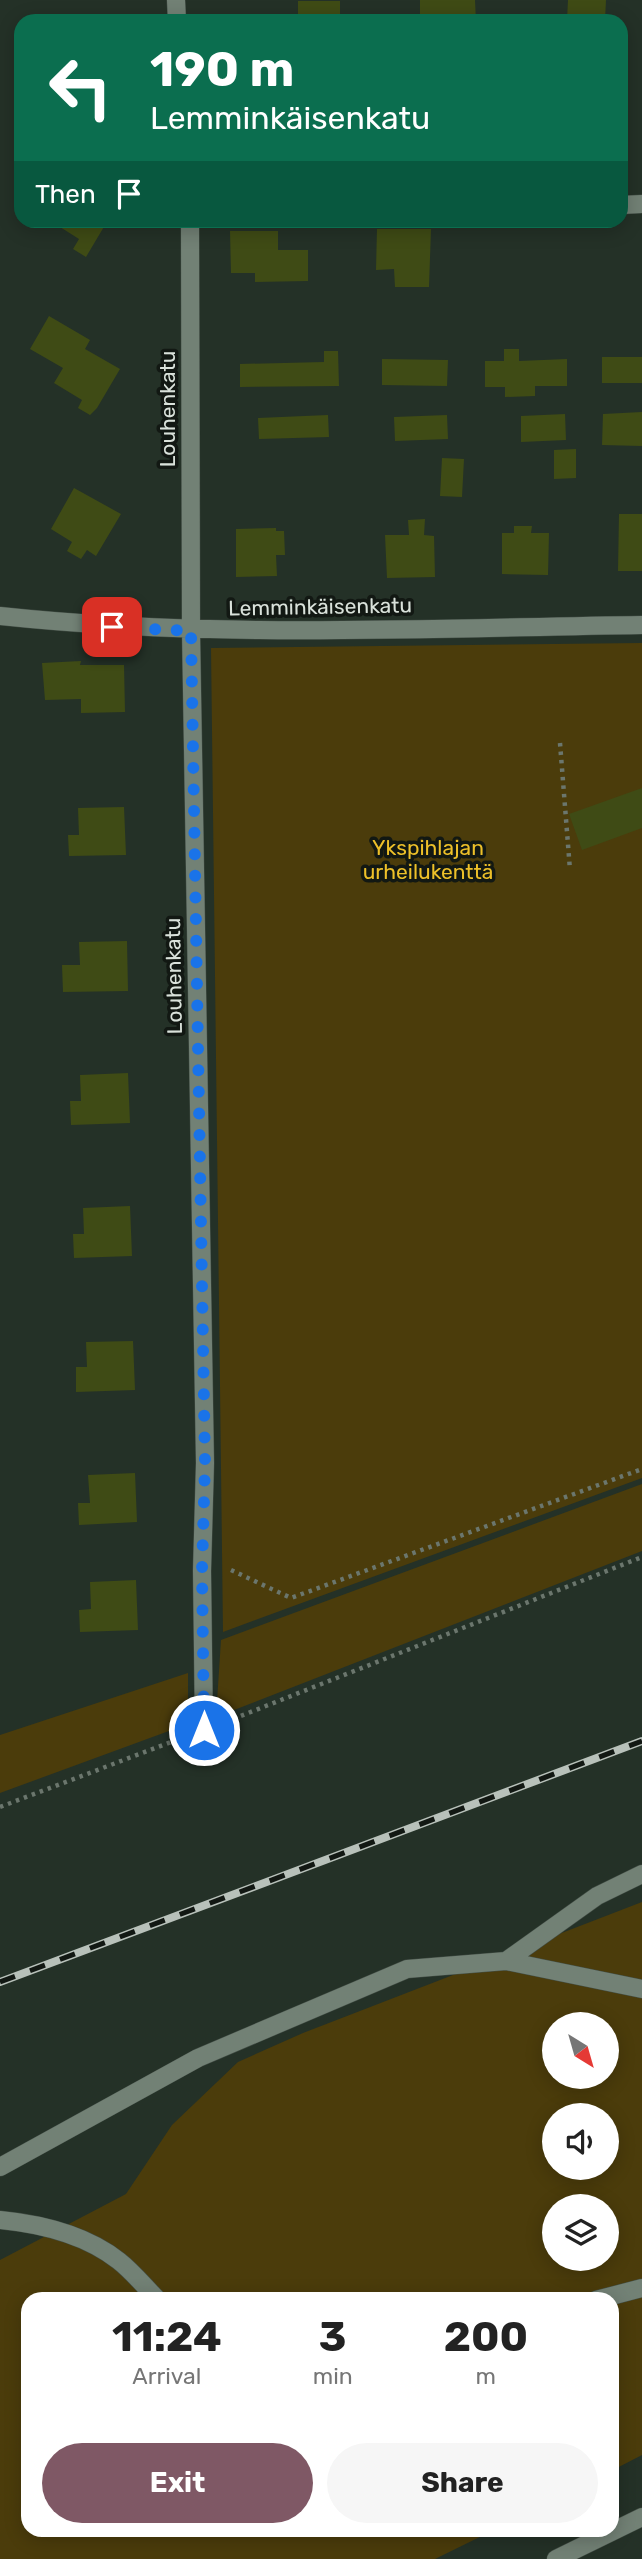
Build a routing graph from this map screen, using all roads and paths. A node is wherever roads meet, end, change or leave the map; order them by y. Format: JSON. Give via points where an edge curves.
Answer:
{"nodes":[{"id":1,"x":190,"y":228,"type":"edge"},
{"id":2,"x":0,"y":616,"type":"edge"},
{"id":3,"x":642,"y":625,"type":"edge"},
{"id":4,"x":191,"y":631,"type":"junction"},
{"id":5,"x":560,"y":743,"type":"dead end"},
{"id":6,"x":569,"y":870,"type":"dead end"},
{"id":7,"x":642,"y":1469,"type":"edge"},
{"id":8,"x":202,"y":1557,"type":"junction"},
{"id":9,"x":642,"y":1557,"type":"edge"},
{"id":10,"x":204,"y":1730,"type":"junction"},
{"id":11,"x":0,"y":1807,"type":"edge"},
{"id":12,"x":642,"y":1874,"type":"edge"},
{"id":13,"x":506,"y":1961,"type":"junction"},
{"id":14,"x":642,"y":1989,"type":"edge"},
{"id":15,"x":0,"y":2167,"type":"edge"},
{"id":16,"x":0,"y":2220,"type":"edge"},
{"id":17,"x":642,"y":2288,"type":"edge"},
{"id":18,"x":150,"y":2292,"type":"edge"},
{"id":19,"x":619,"y":2294,"type":"edge"},
{"id":20,"x":642,"y":2517,"type":"edge"},
{"id":21,"x":619,"y":2528,"type":"edge"},
{"id":22,"x":601,"y":2537,"type":"edge"},
{"id":23,"x":556,"y":2559,"type":"edge"}],
"edges":[{"from":1,"to":4,"type":"street","name":"Louhenkatu"},
{"from":2,"to":4,"type":"street","name":"Lemminkäisenkatu"},
{"from":3,"to":4,"type":"street","name":"Lemminkäisenkatu"},
{"from":4,"to":8,"type":"street","name":"Louhenkatu","via":[[205,1463]]},
{"from":5,"to":6,"type":"path"},
{"from":7,"to":8,"type":"path","via":[[291,1598]]},
{"from":8,"to":10,"type":"street","name":"Louhenkatu"},
{"from":9,"to":10,"type":"path"},
{"from":10,"to":11,"type":"path"},
{"from":12,"to":13,"type":"street","via":[[597,1896]]},
{"from":13,"to":14,"type":"street"},
{"from":13,"to":15,"type":"street","via":[[407,1969],[198,2058]]},
{"from":16,"to":18,"type":"street","via":[[73,2235],[118,2260]]},
{"from":17,"to":19,"type":"street"},
{"from":20,"to":21,"type":"street"},
{"from":22,"to":23,"type":"street"}]}
